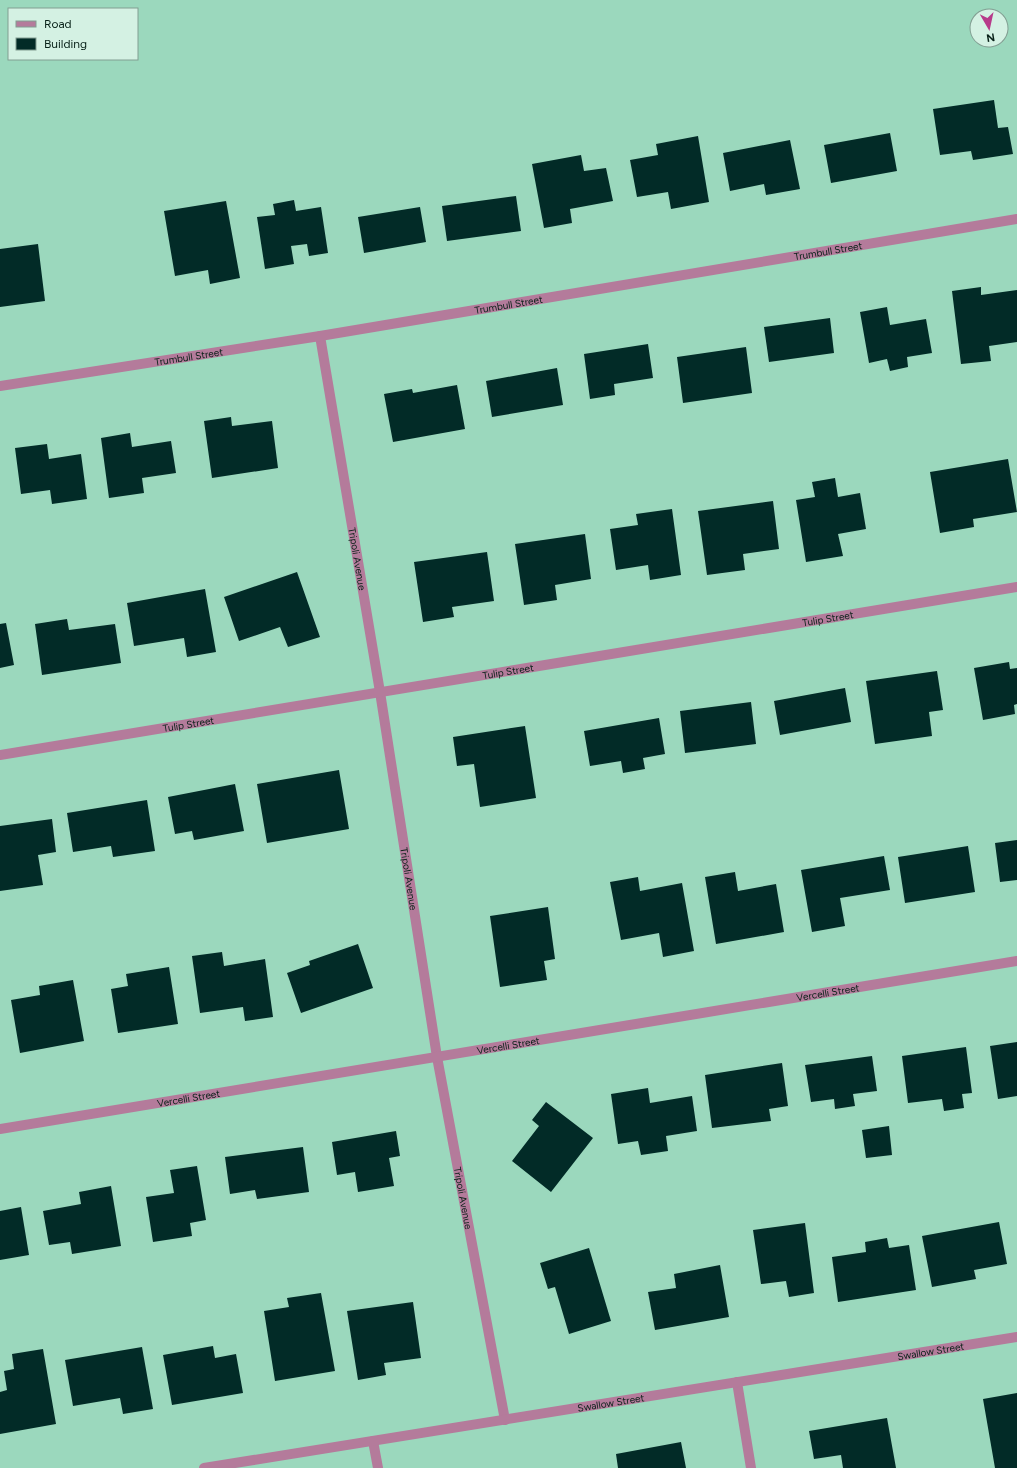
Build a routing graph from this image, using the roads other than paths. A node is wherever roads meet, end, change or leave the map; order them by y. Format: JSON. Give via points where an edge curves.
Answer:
{"nodes":[{"id":1,"x":1017,"y":219,"type":"edge"},
{"id":2,"x":320,"y":336,"type":"junction"},
{"id":3,"x":0,"y":386,"type":"edge"},
{"id":4,"x":1017,"y":587,"type":"edge"},
{"id":5,"x":380,"y":692,"type":"junction"},
{"id":6,"x":0,"y":755,"type":"edge"},
{"id":7,"x":1017,"y":961,"type":"edge"},
{"id":8,"x":437,"y":1057,"type":"junction"},
{"id":9,"x":0,"y":1129,"type":"edge"},
{"id":10,"x":1017,"y":1337,"type":"edge"},
{"id":11,"x":736,"y":1382,"type":"junction"},
{"id":12,"x":505,"y":1420,"type":"junction"},
{"id":13,"x":373,"y":1441,"type":"junction"},
{"id":14,"x":204,"y":1468,"type":"edge"},
{"id":15,"x":378,"y":1468,"type":"edge"},
{"id":16,"x":751,"y":1468,"type":"edge"}],
"edges":[{"from":1,"to":2,"type":"street","name":"Trumbull Street"},
{"from":2,"to":3,"type":"street","name":"Trumbull Street"},
{"from":2,"to":5,"type":"street","name":"Tripoli Avenue"},
{"from":4,"to":5,"type":"street","name":"Tulip Street"},
{"from":5,"to":6,"type":"street","name":"Tulip Street"},
{"from":5,"to":8,"type":"street","name":"Tripoli Avenue"},
{"from":7,"to":8,"type":"street","name":"Vercelli Street"},
{"from":8,"to":9,"type":"street","name":"Vercelli Street"},
{"from":8,"to":12,"type":"street","name":"Tripoli Avenue"},
{"from":10,"to":11,"type":"street","name":"Swallow Street"},
{"from":11,"to":12,"type":"street","name":"Swallow Street"},
{"from":11,"to":16,"type":"street"},
{"from":12,"to":13,"type":"street","name":"Swallow Street"},
{"from":13,"to":14,"type":"street","name":"Swallow Street"},
{"from":13,"to":15,"type":"street"}]}
